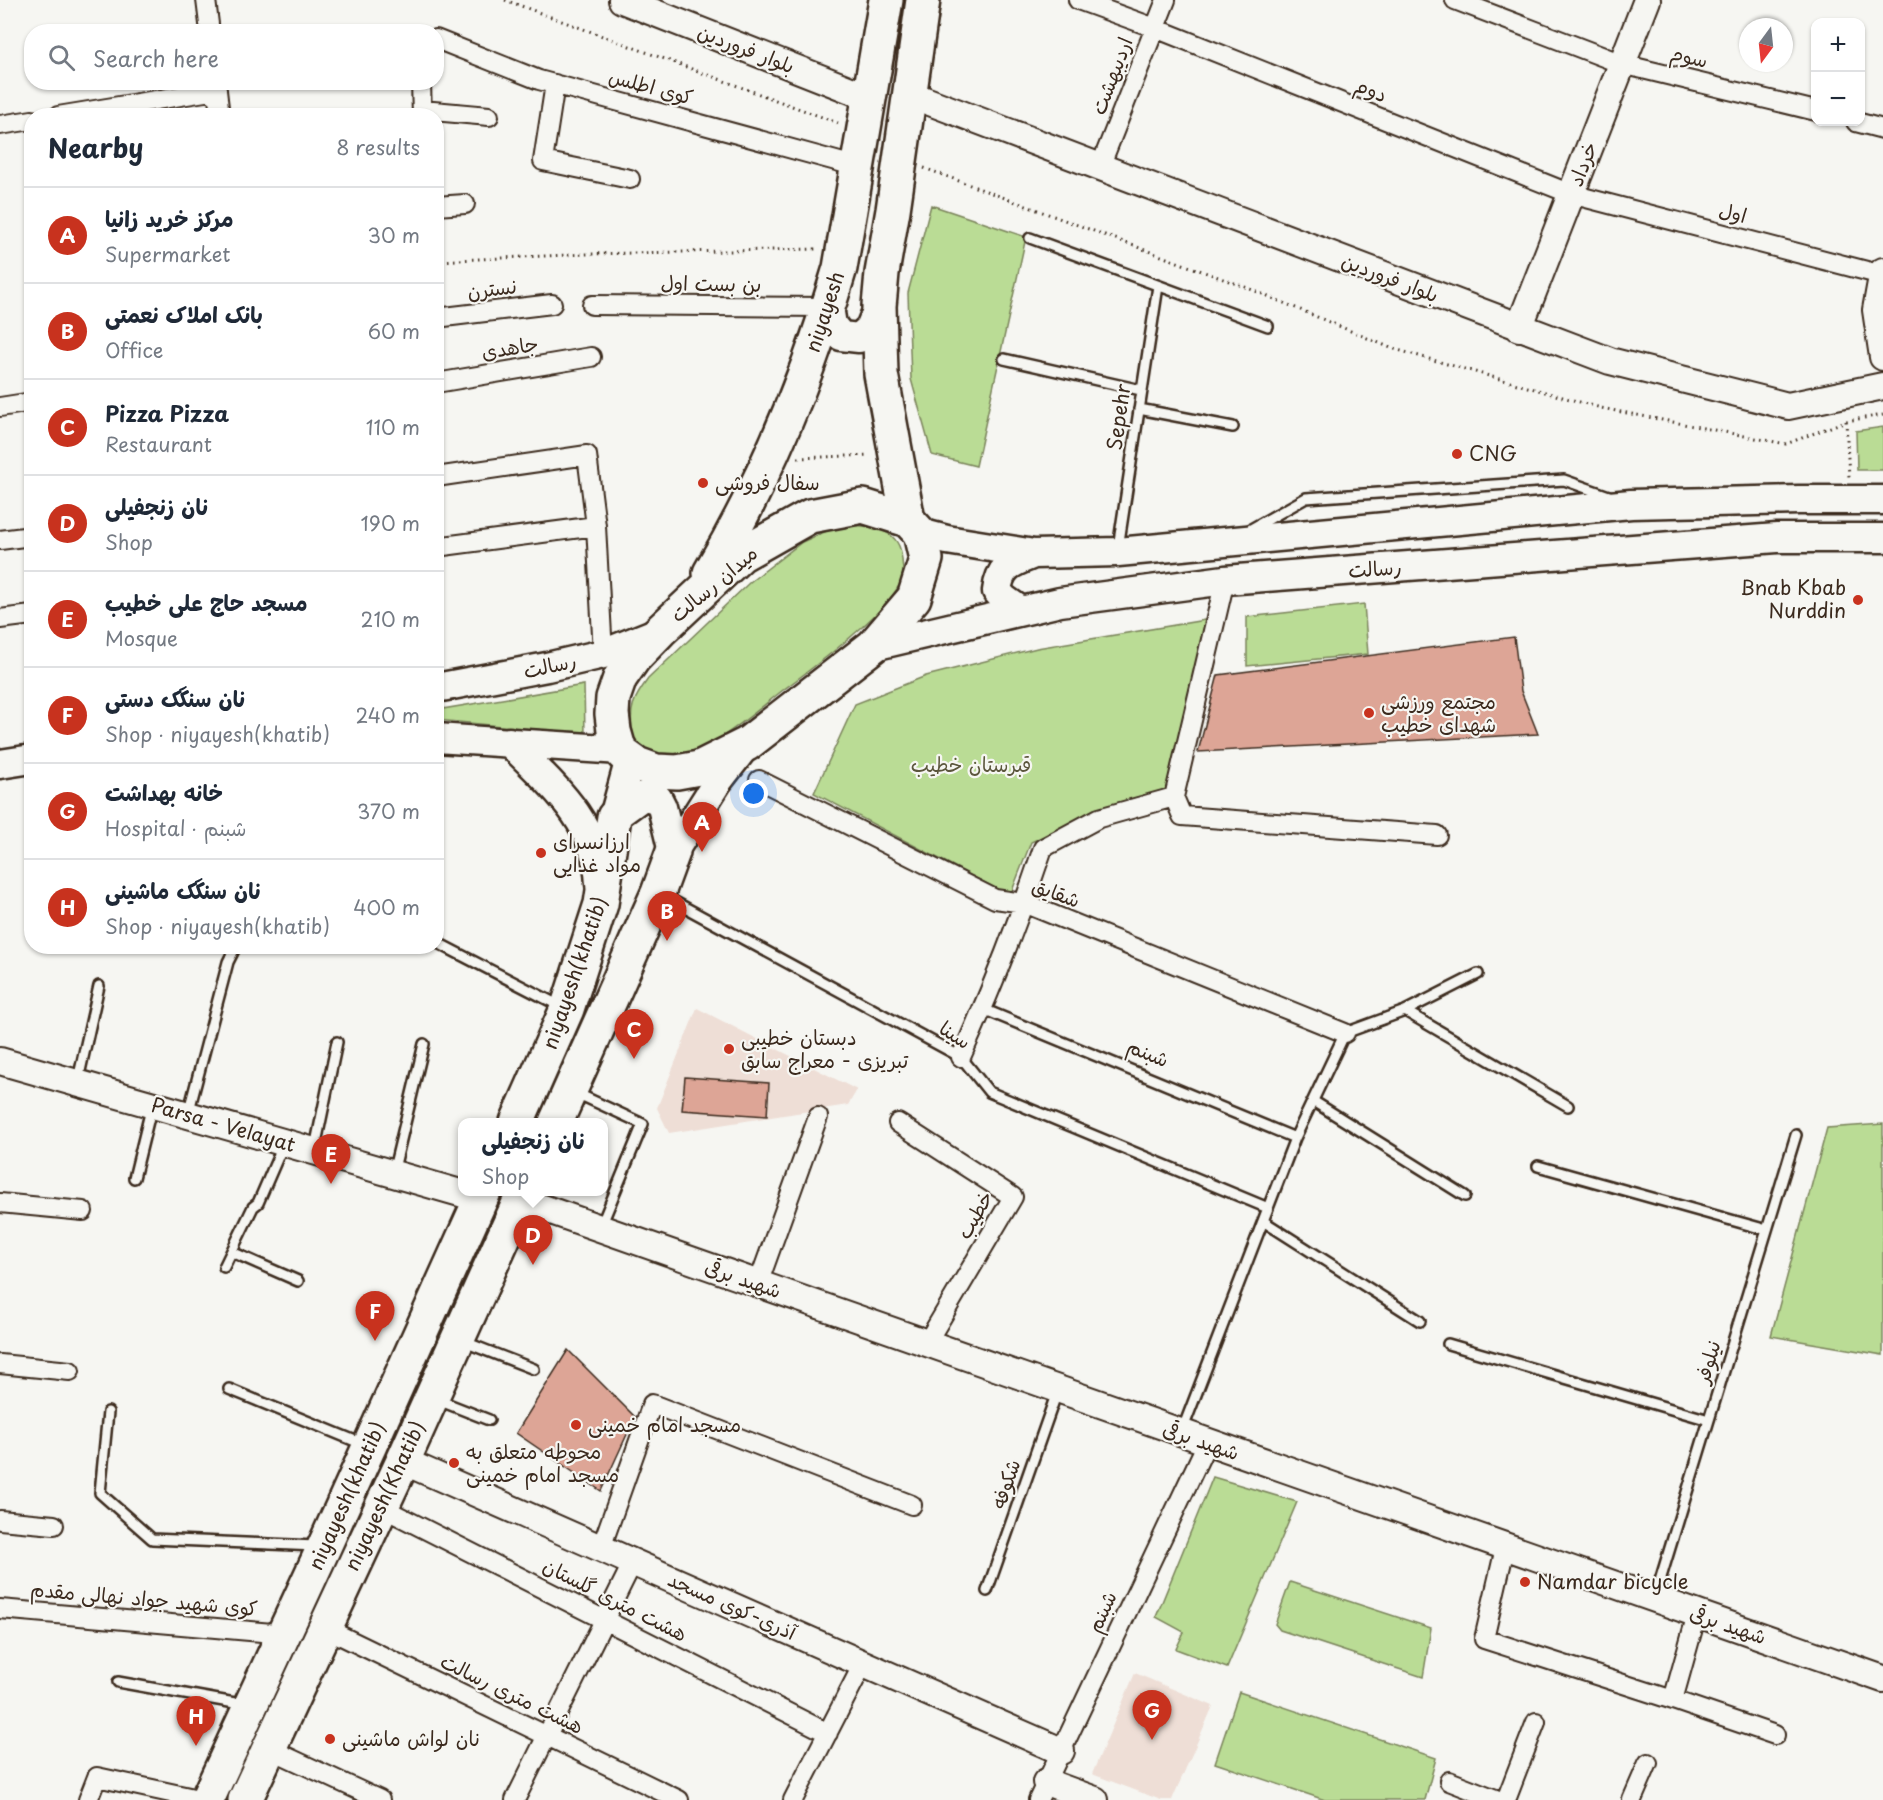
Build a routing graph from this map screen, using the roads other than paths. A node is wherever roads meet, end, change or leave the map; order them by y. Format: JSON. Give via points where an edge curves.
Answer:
{"nodes":[{"id":1,"x":206,"y":0,"type":"edge"},
{"id":2,"x":622,"y":0,"type":"edge"},
{"id":3,"x":886,"y":0,"type":"edge"},
{"id":4,"x":923,"y":0,"type":"edge"},
{"id":5,"x":1078,"y":0,"type":"edge"},
{"id":6,"x":1166,"y":0,"type":"edge"},
{"id":7,"x":1455,"y":0,"type":"edge"},
{"id":8,"x":1647,"y":0,"type":"edge"},
{"id":9,"x":209,"y":24,"type":"edge"},
{"id":10,"x":1155,"y":28,"type":"junction"},
{"id":11,"x":444,"y":42,"type":"edge"},
{"id":12,"x":1622,"y":64,"type":"junction"},
{"id":13,"x":555,"y":84,"type":"junction"},
{"id":14,"x":195,"y":90,"type":"edge"},
{"id":15,"x":217,"y":90,"type":"edge"},
{"id":16,"x":421,"y":90,"type":"edge"},
{"id":17,"x":909,"y":94,"type":"junction"},
{"id":18,"x":871,"y":98,"type":"junction"},
{"id":19,"x":100,"y":108,"type":"edge"},
{"id":20,"x":219,"y":108,"type":"edge"},
{"id":21,"x":422,"y":108,"type":"edge"},
{"id":22,"x":1811,"y":110,"type":"edge"},
{"id":23,"x":444,"y":114,"type":"edge"},
{"id":24,"x":489,"y":116,"type":"dead end"},
{"id":25,"x":24,"y":121,"type":"edge"},
{"id":26,"x":1865,"y":124,"type":"edge"},
{"id":27,"x":0,"y":125,"type":"edge"},
{"id":28,"x":1883,"y":129,"type":"edge"},
{"id":29,"x":858,"y":167,"type":"junction"},
{"id":30,"x":1100,"y":167,"type":"junction"},
{"id":31,"x":630,"y":179,"type":"dead end"},
{"id":32,"x":1571,"y":194,"type":"junction"},
{"id":33,"x":465,"y":204,"type":"dead end"},
{"id":34,"x":444,"y":205,"type":"edge"},
{"id":35,"x":1030,"y":238,"type":"dead end"},
{"id":36,"x":1883,"y":273,"type":"edge"},
{"id":37,"x":1158,"y":286,"type":"junction"},
{"id":38,"x":552,"y":304,"type":"dead end"},
{"id":39,"x":592,"y":305,"type":"dead end"},
{"id":40,"x":879,"y":306,"type":"junction"},
{"id":41,"x":829,"y":307,"type":"junction"},
{"id":42,"x":444,"y":317,"type":"edge"},
{"id":43,"x":1268,"y":326,"type":"dead end"},
{"id":44,"x":1520,"y":328,"type":"junction"},
{"id":45,"x":591,"y":357,"type":"dead end"},
{"id":46,"x":1883,"y":357,"type":"edge"},
{"id":47,"x":1004,"y":359,"type":"dead end"},
{"id":48,"x":444,"y":381,"type":"edge"},
{"id":49,"x":1883,"y":386,"type":"edge"},
{"id":50,"x":1141,"y":390,"type":"junction"},
{"id":51,"x":24,"y":403,"type":"edge"},
{"id":52,"x":0,"y":407,"type":"edge"},
{"id":53,"x":1139,"y":409,"type":"junction"},
{"id":54,"x":1233,"y":427,"type":"dead end"},
{"id":55,"x":444,"y":476,"type":"edge"},
{"id":56,"x":1883,"y":500,"type":"edge"},
{"id":57,"x":596,"y":526,"type":"junction"},
{"id":58,"x":914,"y":527,"type":"junction"},
{"id":59,"x":24,"y":537,"type":"edge"},
{"id":60,"x":1883,"y":538,"type":"edge"},
{"id":61,"x":0,"y":540,"type":"edge"},
{"id":62,"x":444,"y":546,"type":"edge"},
{"id":63,"x":1118,"y":552,"type":"junction"},
{"id":64,"x":1034,"y":554,"type":"junction"},
{"id":65,"x":1225,"y":580,"type":"junction"},
{"id":66,"x":694,"y":600,"type":"junction"},
{"id":67,"x":1021,"y":611,"type":"junction"},
{"id":68,"x":24,"y":616,"type":"edge"},
{"id":69,"x":0,"y":619,"type":"edge"},
{"id":70,"x":660,"y":631,"type":"junction"},
{"id":71,"x":873,"y":645,"type":"junction"},
{"id":72,"x":603,"y":654,"type":"junction"},
{"id":73,"x":444,"y":687,"type":"edge"},
{"id":74,"x":444,"y":738,"type":"edge"},
{"id":75,"x":509,"y":742,"type":"junction"},
{"id":76,"x":747,"y":744,"type":"junction"},
{"id":77,"x":625,"y":755,"type":"junction"},
{"id":78,"x":24,"y":760,"type":"edge"},
{"id":79,"x":0,"y":764,"type":"edge"},
{"id":80,"x":759,"y":780,"type":"dead end"},
{"id":81,"x":1174,"y":797,"type":"junction"},
{"id":82,"x":614,"y":817,"type":"junction"},
{"id":83,"x":1437,"y":835,"type":"dead end"},
{"id":84,"x":673,"y":852,"type":"junction"},
{"id":85,"x":658,"y":893,"type":"junction"},
{"id":86,"x":1024,"y":903,"type":"junction"},
{"id":87,"x":601,"y":904,"type":"junction"},
{"id":88,"x":444,"y":946,"type":"edge"},
{"id":89,"x":232,"y":954,"type":"edge"},
{"id":90,"x":1478,"y":974,"type":"dead end"},
{"id":91,"x":99,"y":986,"type":"dead end"},
{"id":92,"x":567,"y":1009,"type":"junction"},
{"id":93,"x":983,"y":1009,"type":"junction"},
{"id":94,"x":1405,"y":1011,"type":"junction"},
{"id":95,"x":1345,"y":1033,"type":"junction"},
{"id":96,"x":337,"y":1042,"type":"dead end"},
{"id":97,"x":424,"y":1044,"type":"dead end"},
{"id":98,"x":961,"y":1057,"type":"junction"},
{"id":99,"x":0,"y":1061,"type":"edge"},
{"id":100,"x":77,"y":1083,"type":"junction"},
{"id":101,"x":570,"y":1090,"type":"junction"},
{"id":102,"x":1313,"y":1101,"type":"junction"},
{"id":103,"x":152,"y":1104,"type":"junction"},
{"id":104,"x":1568,"y":1106,"type":"dead end"},
{"id":105,"x":188,"y":1115,"type":"junction"},
{"id":106,"x":818,"y":1117,"type":"dead end"},
{"id":107,"x":520,"y":1118,"type":"edge"},
{"id":108,"x":558,"y":1118,"type":"edge"},
{"id":109,"x":898,"y":1123,"type":"dead end"},
{"id":110,"x":1796,"y":1135,"type":"dead end"},
{"id":111,"x":1295,"y":1138,"type":"junction"},
{"id":112,"x":284,"y":1142,"type":"junction"},
{"id":113,"x":315,"y":1151,"type":"junction"},
{"id":114,"x":1538,"y":1166,"type":"dead end"},
{"id":115,"x":393,"y":1173,"type":"junction"},
{"id":116,"x":134,"y":1178,"type":"dead end"},
{"id":117,"x":458,"y":1189,"type":"edge"},
{"id":118,"x":483,"y":1196,"type":"edge"},
{"id":119,"x":522,"y":1196,"type":"edge"},
{"id":120,"x":1465,"y":1196,"type":"dead end"},
{"id":121,"x":0,"y":1203,"type":"edge"},
{"id":122,"x":1268,"y":1208,"type":"junction"},
{"id":123,"x":83,"y":1211,"type":"dead end"},
{"id":124,"x":1263,"y":1221,"type":"junction"},
{"id":125,"x":600,"y":1228,"type":"junction"},
{"id":126,"x":1767,"y":1230,"type":"junction"},
{"id":127,"x":232,"y":1252,"type":"junction"},
{"id":128,"x":224,"y":1267,"type":"dead end"},
{"id":129,"x":298,"y":1281,"type":"dead end"},
{"id":130,"x":758,"y":1284,"type":"junction"},
{"id":131,"x":1420,"y":1321,"type":"dead end"},
{"id":132,"x":457,"y":1339,"type":"junction"},
{"id":133,"x":926,"y":1344,"type":"junction"},
{"id":134,"x":1448,"y":1344,"type":"dead end"},
{"id":135,"x":0,"y":1364,"type":"edge"},
{"id":136,"x":534,"y":1369,"type":"dead end"},
{"id":137,"x":70,"y":1371,"type":"dead end"},
{"id":138,"x":229,"y":1389,"type":"dead end"},
{"id":139,"x":1058,"y":1390,"type":"junction"},
{"id":140,"x":430,"y":1396,"type":"junction"},
{"id":141,"x":108,"y":1412,"type":"dead end"},
{"id":142,"x":489,"y":1420,"type":"dead end"},
{"id":143,"x":1709,"y":1420,"type":"junction"},
{"id":144,"x":1181,"y":1434,"type":"junction"},
{"id":145,"x":1207,"y":1443,"type":"junction"},
{"id":146,"x":370,"y":1447,"type":"junction"},
{"id":147,"x":403,"y":1461,"type":"junction"},
{"id":148,"x":912,"y":1505,"type":"dead end"},
{"id":149,"x":381,"y":1507,"type":"junction"},
{"id":150,"x":0,"y":1520,"type":"edge"},
{"id":151,"x":54,"y":1526,"type":"dead end"},
{"id":152,"x":324,"y":1547,"type":"junction"},
{"id":153,"x":601,"y":1548,"type":"junction"},
{"id":154,"x":1505,"y":1548,"type":"junction"},
{"id":155,"x":633,"y":1562,"type":"junction"},
{"id":156,"x":987,"y":1591,"type":"dead end"},
{"id":157,"x":1654,"y":1599,"type":"junction"},
{"id":158,"x":0,"y":1609,"type":"edge"},
{"id":159,"x":1697,"y":1614,"type":"junction"},
{"id":160,"x":604,"y":1620,"type":"junction"},
{"id":161,"x":325,"y":1628,"type":"junction"},
{"id":162,"x":284,"y":1634,"type":"junction"},
{"id":163,"x":863,"y":1664,"type":"junction"},
{"id":164,"x":1883,"y":1679,"type":"edge"},
{"id":165,"x":118,"y":1682,"type":"dead end"},
{"id":166,"x":1673,"y":1700,"type":"junction"},
{"id":167,"x":250,"y":1706,"type":"junction"},
{"id":168,"x":1536,"y":1722,"type":"dead end"},
{"id":169,"x":828,"y":1733,"type":"junction"},
{"id":170,"x":1775,"y":1735,"type":"dead end"},
{"id":171,"x":547,"y":1736,"type":"junction"},
{"id":172,"x":268,"y":1748,"type":"junction"},
{"id":173,"x":1061,"y":1751,"type":"junction"},
{"id":174,"x":1648,"y":1763,"type":"dead end"},
{"id":175,"x":1449,"y":1781,"type":"dead end"},
{"id":176,"x":1042,"y":1791,"type":"edge"},
{"id":177,"x":88,"y":1800,"type":"edge"},
{"id":178,"x":205,"y":1800,"type":"edge"},
{"id":179,"x":245,"y":1800,"type":"edge"},
{"id":180,"x":380,"y":1800,"type":"edge"},
{"id":181,"x":516,"y":1800,"type":"edge"},
{"id":182,"x":680,"y":1800,"type":"edge"},
{"id":183,"x":793,"y":1800,"type":"edge"},
{"id":184,"x":1095,"y":1800,"type":"edge"},
{"id":185,"x":1498,"y":1800,"type":"edge"},
{"id":186,"x":1506,"y":1800,"type":"edge"},
{"id":187,"x":1632,"y":1800,"type":"edge"}],
"edges":[{"from":1,"to":9,"type":"street"},
{"from":2,"to":18,"type":"street","name":"بلوار فروردین"},
{"from":3,"to":18,"type":"highway","name":"niyayesh"},
{"from":4,"to":17,"type":"highway"},
{"from":5,"to":10,"type":"street"},
{"from":6,"to":10,"type":"street","name":"اردیبهشت"},
{"from":7,"to":12,"type":"street","name":"سوم"},
{"from":8,"to":12,"type":"street","name":"خرداد"},
{"from":10,"to":30,"type":"street","name":"اردیبهشت"},
{"from":10,"to":32,"type":"street","name":"دوم"},
{"from":11,"to":13,"type":"street","name":"کوی اطلس"},
{"from":12,"to":22,"type":"street","name":"سوم"},
{"from":12,"to":32,"type":"street","name":"خرداد"},
{"from":13,"to":29,"type":"street","name":"کوی اطلس"},
{"from":13,"to":31,"type":"street","via":[[543,161]]},
{"from":14,"to":19,"type":"street"},
{"from":15,"to":20,"type":"street"},
{"from":16,"to":21,"type":"street"},
{"from":17,"to":30,"type":"street","name":"بلوار فروردین"},
{"from":17,"to":40,"type":"highway"},
{"from":18,"to":29,"type":"highway","name":"niyayesh"},
{"from":23,"to":24,"type":"street"},
{"from":25,"to":27,"type":"street"},
{"from":26,"to":28,"type":"street"},
{"from":29,"to":41,"type":"highway","name":"niyayesh"},
{"from":30,"to":44,"type":"street","name":"بلوار فروردین"},
{"from":32,"to":36,"type":"street","name":"اول"},
{"from":32,"to":44,"type":"street","name":"خرداد"},
{"from":33,"to":34,"type":"street"},
{"from":35,"to":37,"type":"lane"},
{"from":36,"to":46,"type":"street","via":[[1876,310]]},
{"from":37,"to":43,"type":"lane"},
{"from":37,"to":50,"type":"lane","name":"Sepehr"},
{"from":38,"to":42,"type":"street","name":"نسترن"},
{"from":39,"to":41,"type":"street","name":"بن بست اول"},
{"from":40,"to":41,"type":"main road","via":[[870,328],[859,338],[841,336],[832,325]]},
{"from":40,"to":58,"type":"highway","via":[[881,374]]},
{"from":41,"to":66,"type":"highway","name":"niyayesh","via":[[759,481]]},
{"from":44,"to":49,"type":"street","name":"بلوار فروردین","via":[[1610,361],[1788,406]]},
{"from":45,"to":48,"type":"street","name":"جاهدی"},
{"from":47,"to":50,"type":"lane"},
{"from":50,"to":53,"type":"lane","name":"Sepehr"},
{"from":51,"to":52,"type":"street"},
{"from":53,"to":54,"type":"lane"},
{"from":53,"to":63,"type":"lane","name":"Sepehr"},
{"from":55,"to":57,"type":"street","via":[[587,456]]},
{"from":56,"to":63,"type":"main road","name":"رسالت","via":[[1631,504]]},
{"from":57,"to":62,"type":"street"},
{"from":57,"to":72,"type":"street"},
{"from":58,"to":64,"type":"main road","name":"رسالت","via":[[947,540]]},
{"from":58,"to":66,"type":"highway","name":"میدان رسالت","via":[[863,506],[810,516],[741,555]]},
{"from":58,"to":71,"type":"highway","via":[[926,559],[914,598]]},
{"from":59,"to":61,"type":"street"},
{"from":60,"to":65,"type":"main road","name":"رسالت","via":[[1777,538]]},
{"from":63,"to":64,"type":"main road","name":"رسالت"},
{"from":64,"to":67,"type":"main road","via":[[1010,564],[999,578],[997,591]]},
{"from":65,"to":67,"type":"main road","name":"رسالت","via":[[1060,602]]},
{"from":65,"to":81,"type":"street"},
{"from":66,"to":70,"type":"highway","name":"میدان رسالت"},
{"from":67,"to":71,"type":"main road","name":"رسالت"},
{"from":68,"to":69,"type":"street"},
{"from":70,"to":72,"type":"main road","name":"رسالت"},
{"from":70,"to":77,"type":"highway","name":"میدان رسالت","via":[[634,658],[620,678],[613,698],[614,731]]},
{"from":71,"to":76,"type":"highway"},
{"from":72,"to":73,"type":"main road","name":"رسالت"},
{"from":74,"to":75,"type":"main road"},
{"from":75,"to":77,"type":"main road"},
{"from":75,"to":87,"type":"main road","via":[[568,802],[590,836],[600,871]]},
{"from":76,"to":77,"type":"highway","via":[[699,768],[677,772],[656,771]]},
{"from":76,"to":84,"type":"main road","via":[[718,781]]},
{"from":77,"to":82,"type":"main road"},
{"from":78,"to":79,"type":"main road"},
{"from":80,"to":86,"type":"street","name":"شقایق","via":[[994,899]]},
{"from":81,"to":83,"type":"street","via":[[1182,816]]},
{"from":81,"to":86,"type":"street","via":[[1099,818],[1043,848]]},
{"from":82,"to":84,"type":"main road","via":[[643,796],[658,800]]},
{"from":82,"to":87,"type":"highway","name":"niyayesh(khatib)"},
{"from":84,"to":85,"type":"highway","name":"niyayesh(Khatib)"},
{"from":85,"to":98,"type":"lane","name":"سینا"},
{"from":85,"to":101,"type":"highway","name":"niyayesh(Khatib)"},
{"from":86,"to":93,"type":"street"},
{"from":86,"to":95,"type":"street","name":"شقایق"},
{"from":87,"to":92,"type":"highway","name":"niyayesh(khatib)"},
{"from":88,"to":92,"type":"lane"},
{"from":89,"to":105,"type":"lane"},
{"from":90,"to":94,"type":"lane"},
{"from":91,"to":100,"type":"lane"},
{"from":92,"to":107,"type":"highway","name":"niyayesh(khatib)"},
{"from":93,"to":98,"type":"street"},
{"from":93,"to":111,"type":"lane","name":"شبنم"},
{"from":94,"to":95,"type":"lane"},
{"from":94,"to":104,"type":"lane"},
{"from":95,"to":102,"type":"lane"},
{"from":96,"to":113,"type":"lane"},
{"from":97,"to":115,"type":"lane"},
{"from":98,"to":122,"type":"lane","name":"سینا","via":[[988,1092]]},
{"from":99,"to":100,"type":"street","name":"Parsa - Velayat"},
{"from":100,"to":103,"type":"street","name":"Parsa - Velayat"},
{"from":101,"to":108,"type":"highway","name":"niyayesh(Khatib)"},
{"from":101,"to":125,"type":"lane","via":[[643,1124]]},
{"from":102,"to":111,"type":"lane"},
{"from":102,"to":120,"type":"lane"},
{"from":103,"to":105,"type":"street","name":"Parsa - Velayat"},
{"from":103,"to":116,"type":"lane"},
{"from":105,"to":112,"type":"street","name":"Parsa - Velayat"},
{"from":106,"to":130,"type":"street"},
{"from":109,"to":133,"type":"street","name":"خطیب","via":[[1013,1197]]},
{"from":110,"to":126,"type":"lane","name":"نیلوفر"},
{"from":111,"to":122,"type":"lane"},
{"from":112,"to":113,"type":"street","name":"Parsa - Velayat"},
{"from":112,"to":127,"type":"lane"},
{"from":113,"to":115,"type":"street","name":"Parsa - Velayat"},
{"from":114,"to":126,"type":"lane"},
{"from":115,"to":117,"type":"street","name":"Parsa - Velayat"},
{"from":118,"to":146,"type":"highway","name":"niyayesh(khatib)"},
{"from":119,"to":125,"type":"street","name":"شهید برقی"},
{"from":119,"to":132,"type":"highway","name":"niyayesh(Khatib)"},
{"from":121,"to":123,"type":"street"},
{"from":122,"to":124,"type":"lane"},
{"from":124,"to":131,"type":"lane"},
{"from":124,"to":144,"type":"lane"},
{"from":125,"to":130,"type":"street","name":"شهید برقی"},
{"from":126,"to":143,"type":"lane","name":"نیلوفر"},
{"from":127,"to":128,"type":"lane"},
{"from":127,"to":129,"type":"lane"},
{"from":130,"to":133,"type":"street","name":"شهید برقی"},
{"from":132,"to":136,"type":"lane"},
{"from":132,"to":140,"type":"highway","name":"niyayesh(Khatib)"},
{"from":133,"to":139,"type":"street","name":"شهید برقی"},
{"from":134,"to":143,"type":"lane"},
{"from":135,"to":137,"type":"street"},
{"from":138,"to":146,"type":"lane"},
{"from":139,"to":144,"type":"street","name":"شهید برقی"},
{"from":139,"to":156,"type":"lane","name":"شکوفه"},
{"from":140,"to":142,"type":"lane"},
{"from":140,"to":147,"type":"highway","name":"niyayesh(Khatib)"},
{"from":141,"to":152,"type":"lane","via":[[100,1493],[152,1539]]},
{"from":143,"to":157,"type":"lane","name":"نیلوفر"},
{"from":144,"to":145,"type":"street","name":"شهید برقی"},
{"from":145,"to":154,"type":"street","name":"شهید برقی"},
{"from":145,"to":173,"type":"street","name":"شبنم"},
{"from":146,"to":152,"type":"highway","name":"niyayesh(khatib)"},
{"from":147,"to":149,"type":"highway","name":"niyayesh(Khatib)"},
{"from":147,"to":153,"type":"street","name":"آذری-کوی مسجد"},
{"from":148,"to":153,"type":"street","via":[[652,1404]]},
{"from":149,"to":160,"type":"street","name":"هشت متری گلستان"},
{"from":149,"to":161,"type":"highway","name":"niyayesh(Khatib)"},
{"from":150,"to":151,"type":"street"},
{"from":152,"to":162,"type":"highway","name":"niyayesh(khatib)"},
{"from":153,"to":155,"type":"street","name":"آذری-کوی مسجد"},
{"from":154,"to":157,"type":"street","name":"شهید برقی"},
{"from":154,"to":166,"type":"street","via":[[1484,1640]]},
{"from":155,"to":160,"type":"street"},
{"from":155,"to":163,"type":"street","name":"آذری-کوی مسجد"},
{"from":157,"to":159,"type":"street","name":"شهید برقی"},
{"from":158,"to":162,"type":"street","name":"کوی شهید جواد نهالی مقدم"},
{"from":159,"to":164,"type":"street","name":"شهید برقی"},
{"from":159,"to":166,"type":"street"},
{"from":160,"to":169,"type":"street","name":"هشت متری گلستان"},
{"from":160,"to":171,"type":"street"},
{"from":161,"to":171,"type":"street","name":"هشت متری رسالت"},
{"from":161,"to":172,"type":"highway","name":"niyayesh(Khatib)"},
{"from":162,"to":167,"type":"highway","name":"niyayesh(khatib)"},
{"from":163,"to":169,"type":"street"},
{"from":163,"to":173,"type":"street","name":"آذری-کوی مسجد"},
{"from":165,"to":167,"type":"lane"},
{"from":166,"to":170,"type":"street"},
{"from":167,"to":178,"type":"highway","name":"niyayesh(khatib)"},
{"from":168,"to":186,"type":"street"},
{"from":169,"to":183,"type":"street"},
{"from":171,"to":181,"type":"street"},
{"from":171,"to":182,"type":"street","name":"هشت متری رسالت"},
{"from":172,"to":179,"type":"highway","name":"niyayesh(Khatib)"},
{"from":172,"to":180,"type":"street"},
{"from":173,"to":176,"type":"street","name":"شبنم"},
{"from":174,"to":187,"type":"street"},
{"from":175,"to":185,"type":"street"},
{"from":176,"to":184,"type":"street"},
{"from":177,"to":178,"type":"street","via":[[97,1777]]}]}
